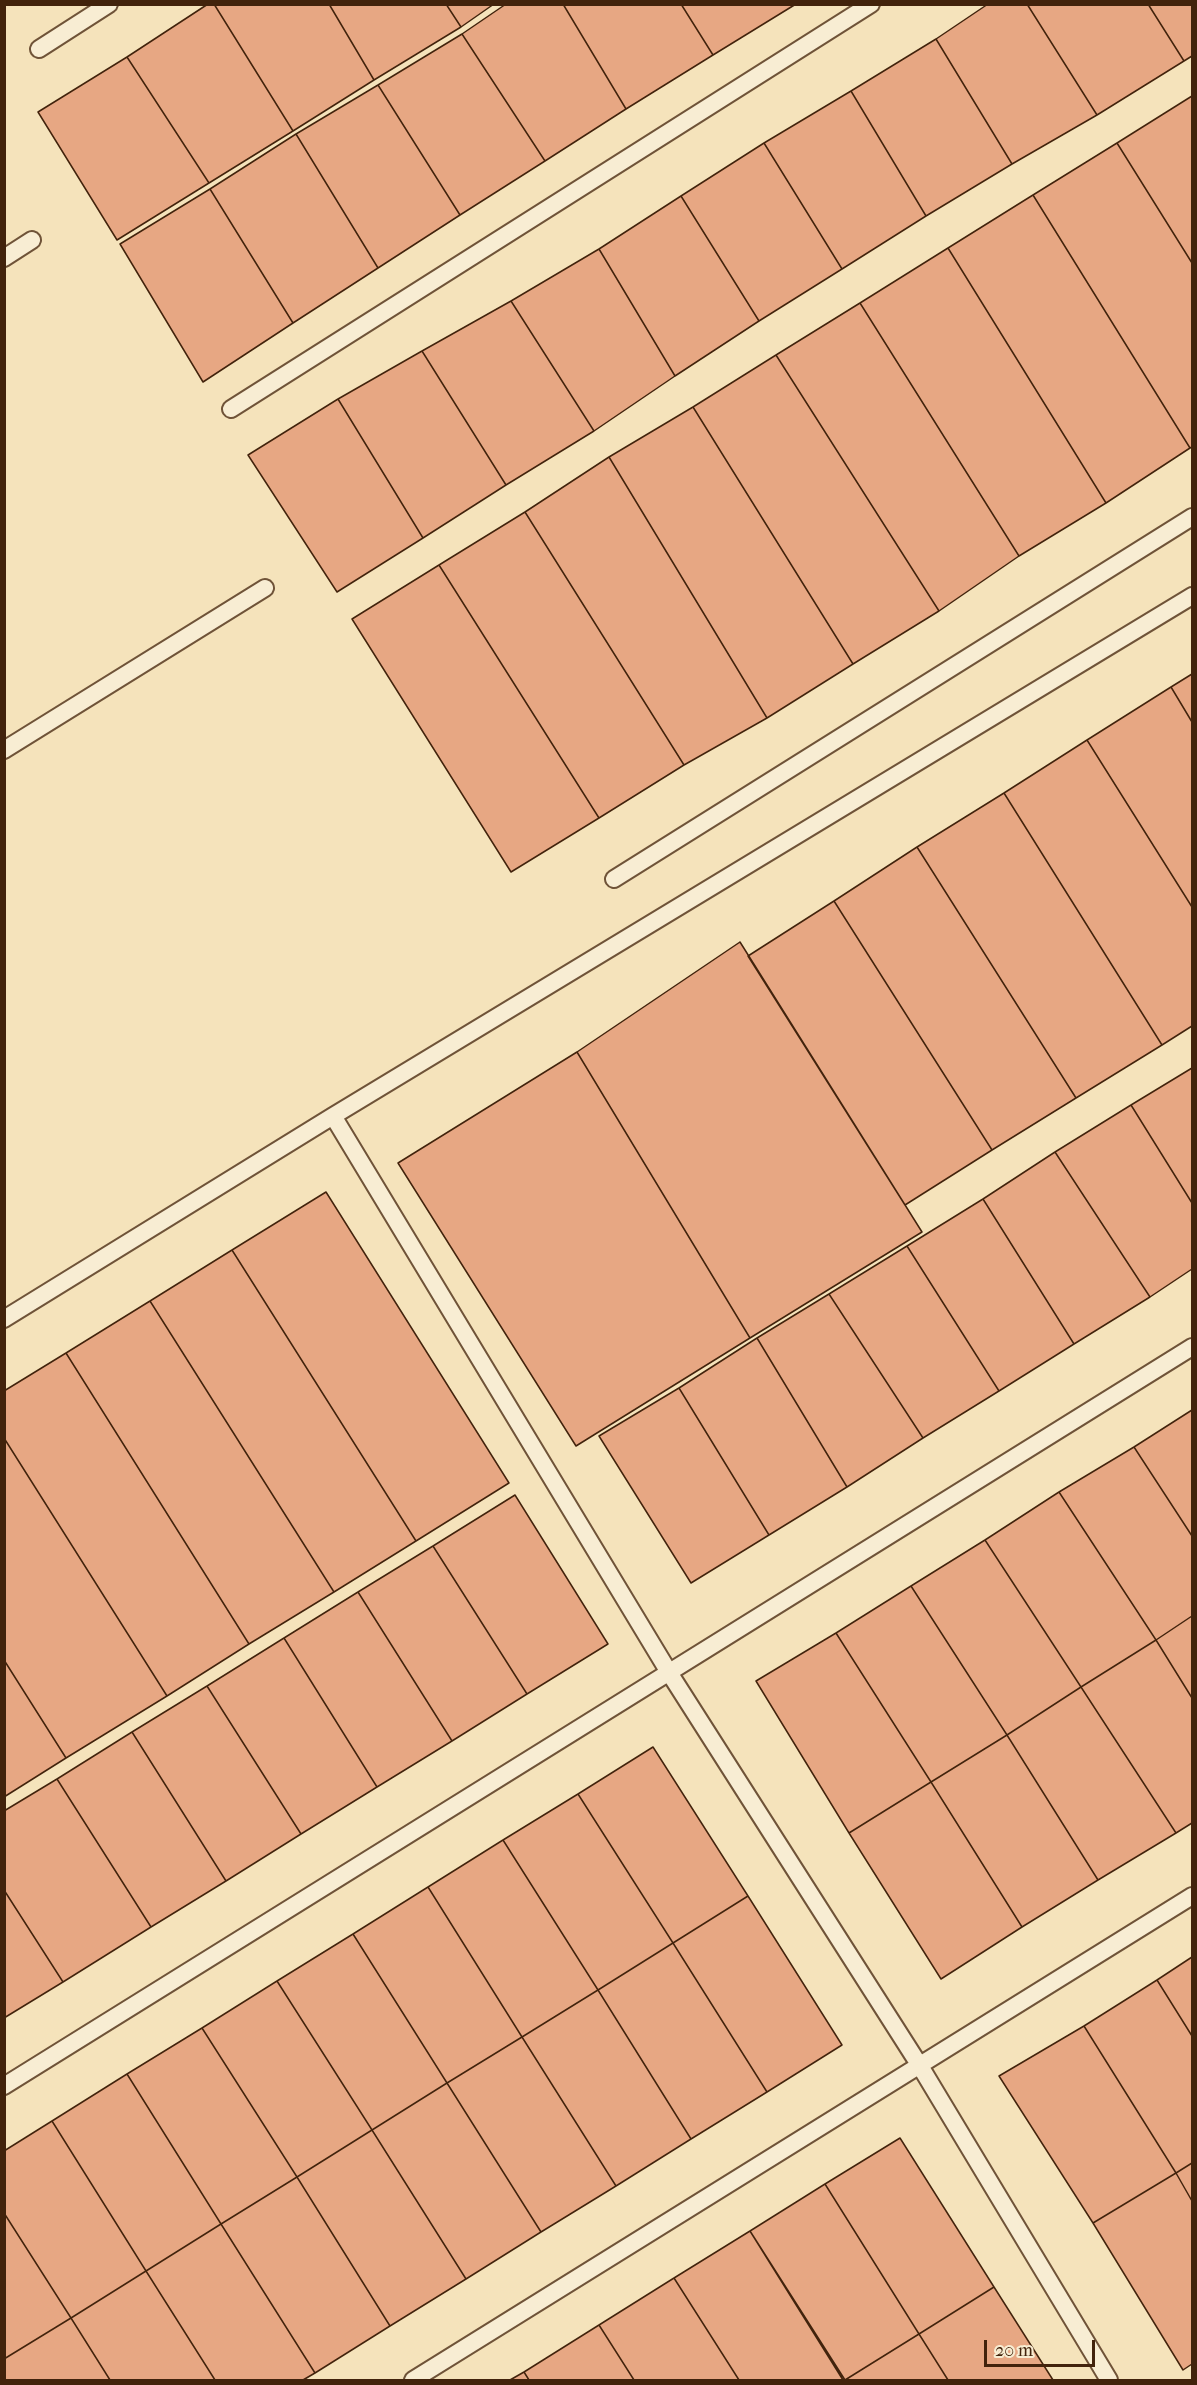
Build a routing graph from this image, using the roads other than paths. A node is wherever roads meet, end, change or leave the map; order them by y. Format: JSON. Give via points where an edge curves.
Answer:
{"nodes":[{"id":1,"x":109,"y":4,"type":"edge"},
{"id":2,"x":871,"y":4,"type":"edge"},
{"id":3,"x":39,"y":49,"type":"dead end"},
{"id":4,"x":32,"y":240,"type":"dead end"},
{"id":5,"x":4,"y":258,"type":"edge"},
{"id":6,"x":231,"y":409,"type":"dead end"},
{"id":7,"x":1192,"y":517,"type":"edge"},
{"id":8,"x":265,"y":588,"type":"dead end"},
{"id":9,"x":1192,"y":596,"type":"edge"},
{"id":10,"x":4,"y":750,"type":"edge"},
{"id":11,"x":614,"y":879,"type":"dead end"},
{"id":12,"x":333,"y":1116,"type":"junction"},
{"id":13,"x":4,"y":1319,"type":"edge"},
{"id":14,"x":1192,"y":1347,"type":"edge"},
{"id":15,"x":670,"y":1674,"type":"junction"},
{"id":16,"x":1192,"y":1896,"type":"edge"},
{"id":17,"x":920,"y":2066,"type":"junction"},
{"id":18,"x":4,"y":2086,"type":"edge"},
{"id":19,"x":413,"y":2380,"type":"edge"},
{"id":20,"x":1109,"y":2380,"type":"edge"}],
"edges":[{"from":1,"to":3,"type":"lane"},
{"from":2,"to":6,"type":"lane"},
{"from":4,"to":5,"type":"lane"},
{"from":7,"to":11,"type":"lane"},
{"from":8,"to":10,"type":"lane"},
{"from":9,"to":12,"type":"lane"},
{"from":12,"to":13,"type":"lane"},
{"from":12,"to":15,"type":"lane"},
{"from":14,"to":15,"type":"lane"},
{"from":15,"to":17,"type":"lane"},
{"from":15,"to":18,"type":"lane"},
{"from":16,"to":17,"type":"lane"},
{"from":17,"to":19,"type":"lane"},
{"from":17,"to":20,"type":"lane"}]}
